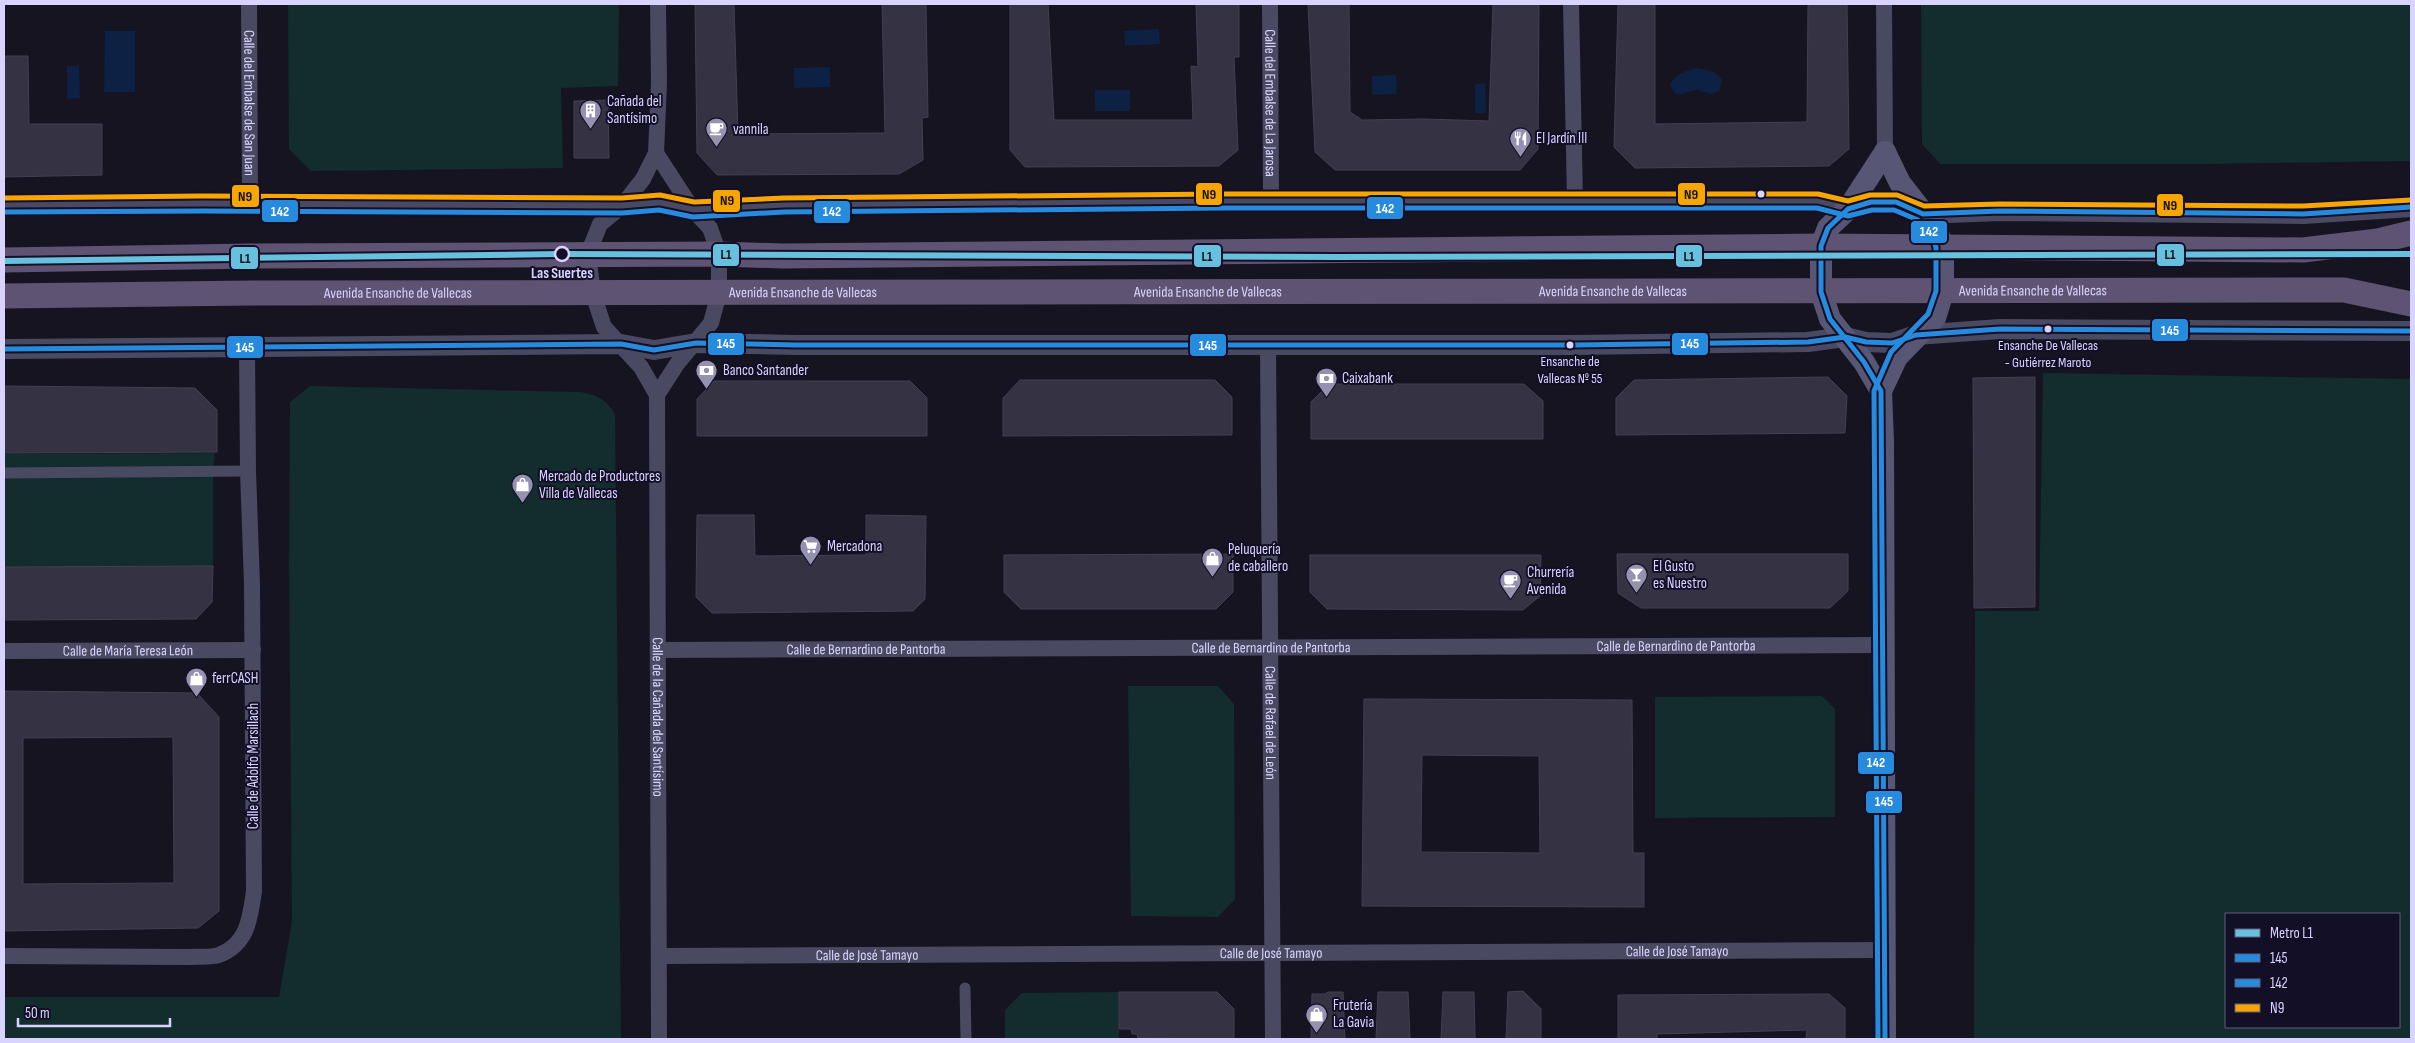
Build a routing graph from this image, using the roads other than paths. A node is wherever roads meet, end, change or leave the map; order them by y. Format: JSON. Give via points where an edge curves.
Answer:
{"nodes":[{"id":1,"x":249,"y":4,"type":"edge"},
{"id":2,"x":658,"y":4,"type":"edge"},
{"id":3,"x":1270,"y":4,"type":"edge"},
{"id":4,"x":1571,"y":4,"type":"edge"},
{"id":5,"x":1884,"y":4,"type":"edge"},
{"id":6,"x":1885,"y":152,"type":"junction"},
{"id":7,"x":656,"y":153,"type":"junction"},
{"id":8,"x":1575,"y":200,"type":"junction"},
{"id":9,"x":1271,"y":201,"type":"junction"},
{"id":10,"x":250,"y":203,"type":"junction"},
{"id":11,"x":4,"y":205,"type":"edge"},
{"id":12,"x":622,"y":206,"type":"junction"},
{"id":13,"x":2411,"y":207,"type":"edge"},
{"id":14,"x":1848,"y":209,"type":"junction"},
{"id":15,"x":693,"y":210,"type":"junction"},
{"id":16,"x":1923,"y":214,"type":"junction"},
{"id":17,"x":2411,"y":233,"type":"edge"},
{"id":18,"x":1821,"y":246,"type":"junction"},
{"id":19,"x":1943,"y":246,"type":"junction"},
{"id":20,"x":588,"y":254,"type":"junction"},
{"id":21,"x":719,"y":254,"type":"junction"},
{"id":22,"x":4,"y":260,"type":"edge"},
{"id":23,"x":1821,"y":292,"type":"junction"},
{"id":24,"x":1943,"y":292,"type":"junction"},
{"id":25,"x":593,"y":294,"type":"junction"},
{"id":26,"x":719,"y":294,"type":"junction"},
{"id":27,"x":4,"y":296,"type":"edge"},
{"id":28,"x":2411,"y":304,"type":"edge"},
{"id":29,"x":2411,"y":331,"type":"edge"},
{"id":30,"x":1916,"y":335,"type":"junction"},
{"id":31,"x":1845,"y":337,"type":"junction"},
{"id":32,"x":696,"y":343,"type":"junction"},
{"id":33,"x":621,"y":344,"type":"junction"},
{"id":34,"x":1268,"y":345,"type":"junction"},
{"id":35,"x":4,"y":349,"type":"edge"},
{"id":36,"x":247,"y":349,"type":"junction"},
{"id":37,"x":1881,"y":391,"type":"junction"},
{"id":38,"x":658,"y":395,"type":"junction"},
{"id":39,"x":248,"y":470,"type":"junction"},
{"id":40,"x":4,"y":473,"type":"edge"},
{"id":41,"x":1884,"y":645,"type":"junction"},
{"id":42,"x":1272,"y":646,"type":"junction"},
{"id":43,"x":253,"y":650,"type":"junction"},
{"id":44,"x":660,"y":650,"type":"junction"},
{"id":45,"x":4,"y":651,"type":"edge"},
{"id":46,"x":1884,"y":950,"type":"junction"},
{"id":47,"x":1273,"y":953,"type":"junction"},
{"id":48,"x":4,"y":956,"type":"edge"},
{"id":49,"x":659,"y":956,"type":"junction"},
{"id":50,"x":965,"y":988,"type":"dead end"},
{"id":51,"x":659,"y":1039,"type":"edge"},
{"id":52,"x":966,"y":1039,"type":"edge"},
{"id":53,"x":1273,"y":1039,"type":"edge"},
{"id":54,"x":1885,"y":1039,"type":"edge"}],
"edges":[{"from":1,"to":10,"type":"street","name":"Calle del Embalse de San Juan"},
{"from":2,"to":7,"type":"street"},
{"from":3,"to":9,"type":"street","name":"Calle del Embalse de La Jarosa"},
{"from":4,"to":8,"type":"street"},
{"from":5,"to":6,"type":"street"},
{"from":6,"to":14,"type":"main road"},
{"from":6,"to":16,"type":"main road","via":[[1900,183]]},
{"from":7,"to":12,"type":"street","via":[[643,179]]},
{"from":7,"to":15,"type":"street"},
{"from":8,"to":9,"type":"street"},
{"from":8,"to":14,"type":"street","via":[[1818,201]]},
{"from":9,"to":15,"type":"street","via":[[784,205]]},
{"from":10,"to":11,"type":"street"},
{"from":10,"to":12,"type":"street"},
{"from":12,"to":15,"type":"street","via":[[660,202]]},
{"from":12,"to":20,"type":"street","via":[[600,224]]},
{"from":13,"to":16,"type":"street","via":[[2304,214],[2000,210]]},
{"from":14,"to":16,"type":"street","via":[[1871,202],[1896,202]]},
{"from":14,"to":18,"type":"main road","via":[[1828,228]]},
{"from":15,"to":21,"type":"street","via":[[710,228]]},
{"from":16,"to":19,"type":"main road","via":[[1936,229]]},
{"from":17,"to":19,"type":"main road","via":[[2378,241],[2303,250]]},
{"from":18,"to":19,"type":"main road"},
{"from":18,"to":21,"type":"main road"},
{"from":18,"to":23,"type":"main road"},
{"from":19,"to":24,"type":"main road"},
{"from":20,"to":21,"type":"main road"},
{"from":20,"to":22,"type":"main road"},
{"from":20,"to":25,"type":"street"},
{"from":21,"to":26,"type":"street"},
{"from":23,"to":24,"type":"main road","name":"Avenida Ensanche de Vallecas"},
{"from":23,"to":26,"type":"main road","name":"Avenida Ensanche de Vallecas"},
{"from":23,"to":31,"type":"main road","via":[[1830,319]]},
{"from":24,"to":28,"type":"main road","name":"Avenida Ensanche de Vallecas","via":[[2344,290]]},
{"from":24,"to":30,"type":"main road","via":[[1935,318]]},
{"from":25,"to":26,"type":"main road","name":"Avenida Ensanche de Vallecas"},
{"from":25,"to":27,"type":"main road","name":"Avenida Ensanche de Vallecas"},
{"from":25,"to":33,"type":"street","via":[[604,327]]},
{"from":26,"to":32,"type":"street","via":[[712,324]]},
{"from":29,"to":30,"type":"street","via":[[2000,329]]},
{"from":30,"to":31,"type":"street","via":[[1892,343]]},
{"from":30,"to":37,"type":"main road","via":[[1897,357]]},
{"from":31,"to":34,"type":"street","via":[[1765,343]]},
{"from":31,"to":37,"type":"main road"},
{"from":32,"to":33,"type":"street","via":[[654,350]]},
{"from":32,"to":34,"type":"street"},
{"from":32,"to":38,"type":"street","via":[[677,364]]},
{"from":33,"to":36,"type":"street"},
{"from":33,"to":38,"type":"street","via":[[641,367]]},
{"from":34,"to":42,"type":"street","name":"Calle de Rafael de León"},
{"from":35,"to":36,"type":"street"},
{"from":36,"to":39,"type":"street","name":"Calle de Adolfo Marsillach"},
{"from":37,"to":41,"type":"main road"},
{"from":38,"to":44,"type":"street","name":"Calle de la Cañada del Santísimo"},
{"from":39,"to":40,"type":"street"},
{"from":39,"to":43,"type":"street","name":"Calle de Adolfo Marsillach"},
{"from":41,"to":42,"type":"street","name":"Calle de Bernardino de Pantorba"},
{"from":41,"to":46,"type":"main road"},
{"from":42,"to":44,"type":"street","name":"Calle de Bernardino de Pantorba"},
{"from":42,"to":47,"type":"street","name":"Calle de Rafael de León"},
{"from":43,"to":45,"type":"street","name":"Calle de María Teresa León"},
{"from":43,"to":48,"type":"street","name":"Calle de Adolfo Marsillach","via":[[254,891],[250,922],[238,943],[218,955],[195,957]]},
{"from":44,"to":49,"type":"street","name":"Calle de la Cañada del Santísimo"},
{"from":46,"to":47,"type":"street","name":"Calle de José Tamayo"},
{"from":46,"to":54,"type":"main road"},
{"from":47,"to":49,"type":"street","name":"Calle de José Tamayo"},
{"from":47,"to":53,"type":"street","name":"Calle de Rafael de León"},
{"from":49,"to":51,"type":"street","name":"Calle de la Cañada del Santísimo"},
{"from":50,"to":52,"type":"street"}]}
